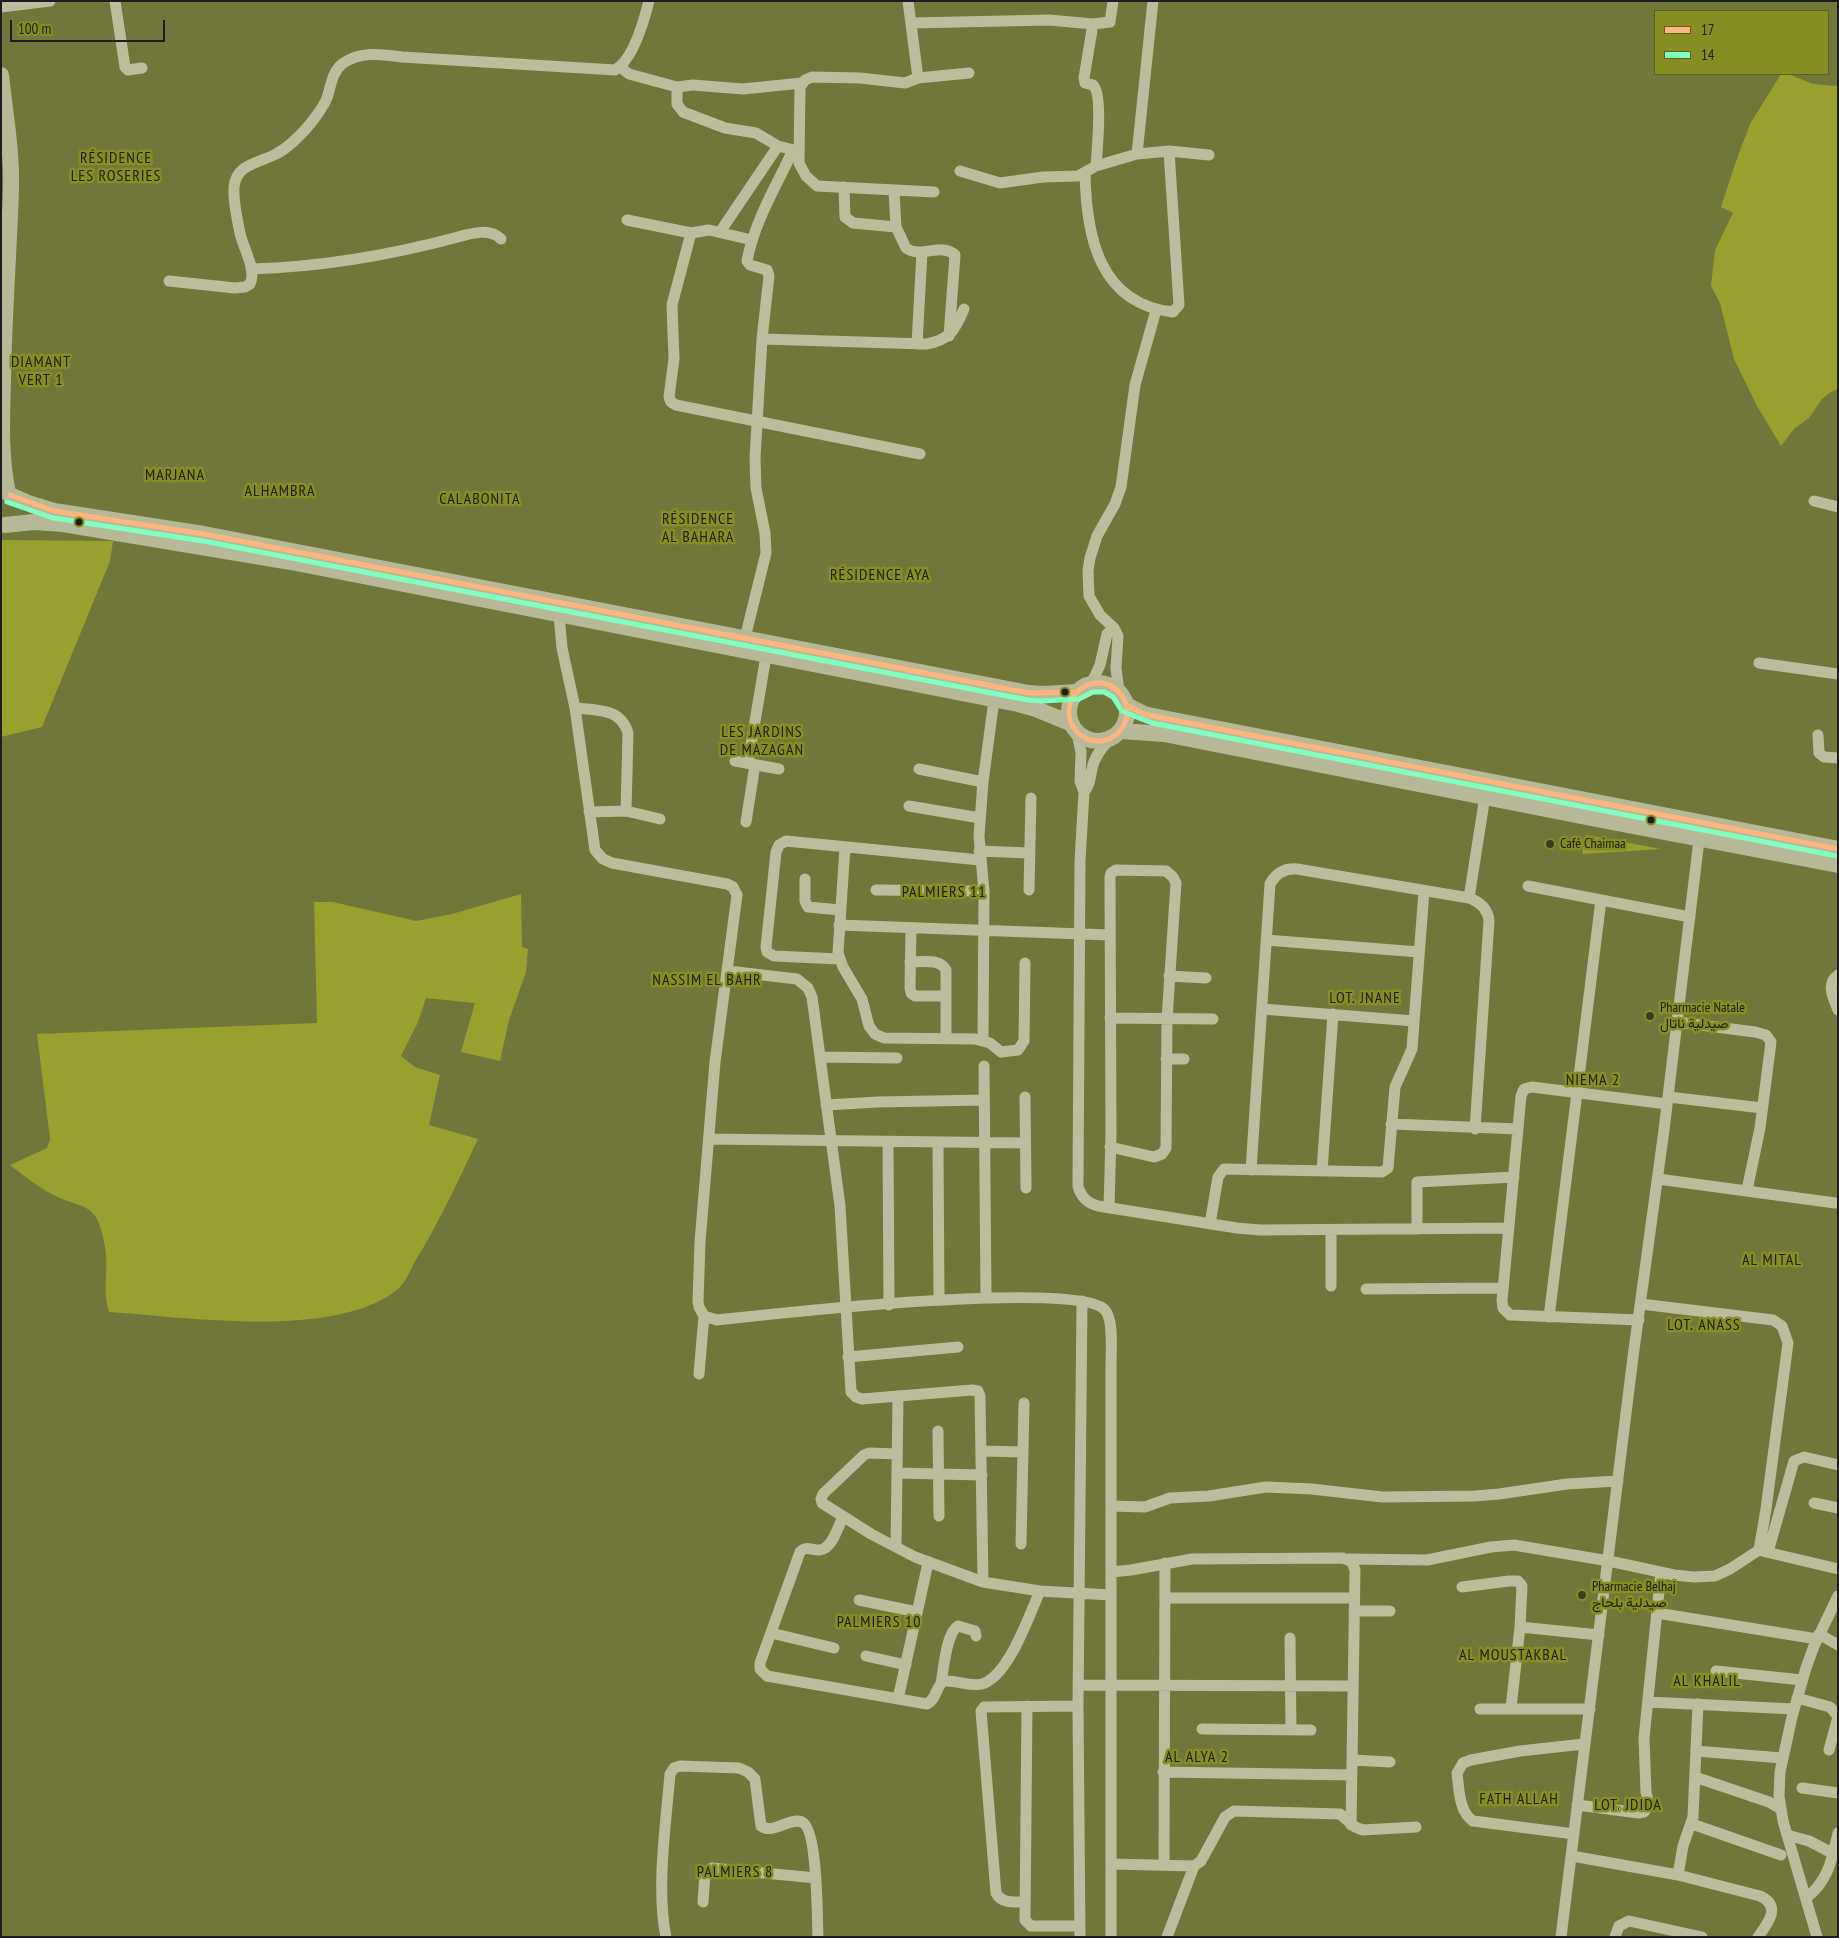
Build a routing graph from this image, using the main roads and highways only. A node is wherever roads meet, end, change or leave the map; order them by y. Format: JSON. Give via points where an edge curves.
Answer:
{"nodes":[{"id":1,"x":1,"y":74,"type":"edge"},
{"id":2,"x":3,"y":290,"type":"edge"},
{"id":3,"x":6,"y":492,"type":"edge"},
{"id":4,"x":3,"y":526,"type":"edge"},
{"id":5,"x":1084,"y":688,"type":"junction"},
{"id":6,"x":1123,"y":699,"type":"junction"},
{"id":7,"x":1074,"y":728,"type":"junction"},
{"id":8,"x":1116,"y":735,"type":"junction"},
{"id":9,"x":1838,"y":849,"type":"edge"},
{"id":10,"x":1838,"y":864,"type":"edge"}],
"edges":[{"from":1,"to":2,"type":"main road","via":[[11,186]]},
{"from":2,"to":3,"type":"main road","via":[[2,446]]},
{"from":3,"to":4,"type":"main road","via":[[13,510]]},
{"from":3,"to":5,"type":"main road","via":[[54,511],[204,534],[1029,693]]},
{"from":4,"to":7,"type":"main road","via":[[49,522],[291,562],[994,700],[1036,709]]},
{"from":5,"to":6,"type":"main road","via":[[1106,684]]},
{"from":5,"to":7,"type":"main road","via":[[1070,703]]},
{"from":6,"to":8,"type":"main road","via":[[1126,721]]},
{"from":6,"to":9,"type":"main road","via":[[1144,714]]},
{"from":7,"to":8,"type":"main road","via":[[1093,741]]},
{"from":8,"to":10,"type":"main road","via":[[1164,734],[1699,840]]}]}
